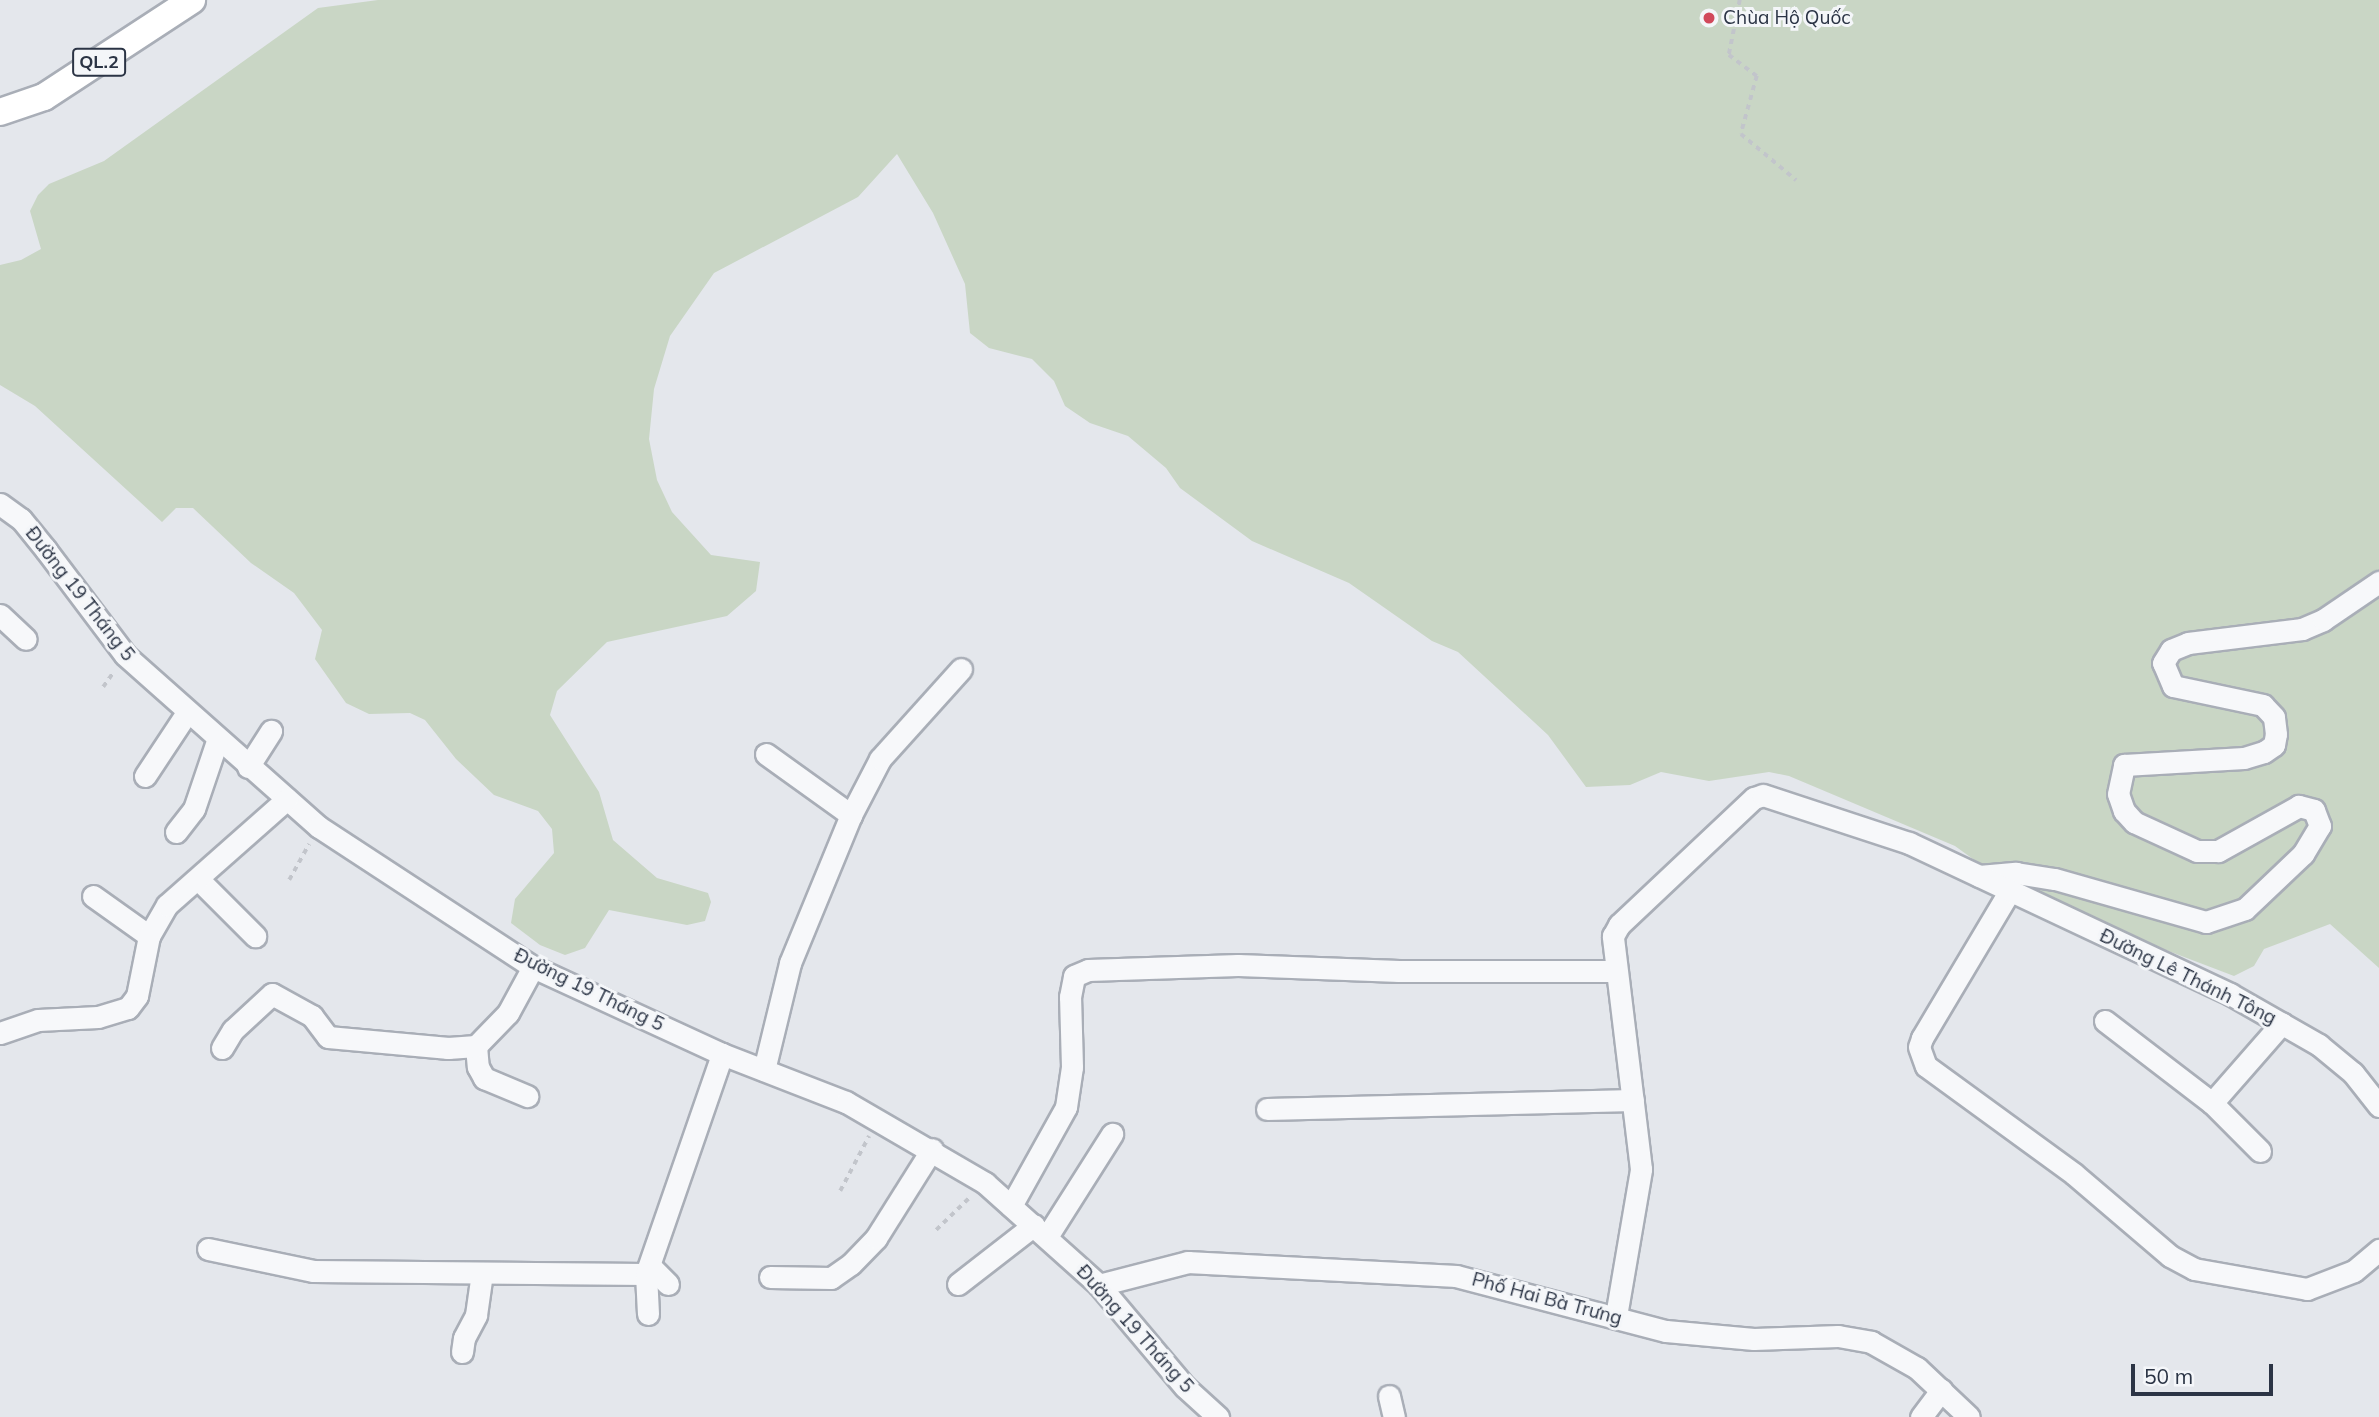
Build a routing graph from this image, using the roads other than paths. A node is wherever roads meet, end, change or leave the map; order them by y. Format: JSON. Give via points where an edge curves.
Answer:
{"nodes":[{"id":1,"x":192,"y":0,"type":"edge"},
{"id":2,"x":0,"y":112,"type":"edge"},
{"id":3,"x":0,"y":504,"type":"edge"},
{"id":4,"x":2379,"y":582,"type":"edge"},
{"id":5,"x":0,"y":615,"type":"edge"},
{"id":6,"x":26,"y":639,"type":"dead end"},
{"id":7,"x":961,"y":668,"type":"dead end"},
{"id":8,"x":186,"y":714,"type":"junction"},
{"id":9,"x":271,"y":732,"type":"dead end"},
{"id":10,"x":217,"y":741,"type":"junction"},
{"id":11,"x":766,"y":754,"type":"dead end"},
{"id":12,"x":248,"y":766,"type":"junction"},
{"id":13,"x":145,"y":776,"type":"dead end"},
{"id":14,"x":287,"y":799,"type":"junction"},
{"id":15,"x":851,"y":815,"type":"junction"},
{"id":16,"x":176,"y":832,"type":"dead end"},
{"id":17,"x":1977,"y":876,"type":"junction"},
{"id":18,"x":198,"y":879,"type":"junction"},
{"id":19,"x":2009,"y":892,"type":"junction"},
{"id":20,"x":93,"y":896,"type":"dead end"},
{"id":21,"x":149,"y":936,"type":"junction"},
{"id":22,"x":255,"y":936,"type":"dead end"},
{"id":23,"x":533,"y":967,"type":"junction"},
{"id":24,"x":1615,"y":971,"type":"junction"},
{"id":25,"x":2105,"y":1021,"type":"dead end"},
{"id":26,"x":2282,"y":1023,"type":"junction"},
{"id":27,"x":0,"y":1033,"type":"edge"},
{"id":28,"x":476,"y":1046,"type":"junction"},
{"id":29,"x":222,"y":1048,"type":"dead end"},
{"id":30,"x":722,"y":1054,"type":"junction"},
{"id":31,"x":764,"y":1070,"type":"junction"},
{"id":32,"x":527,"y":1096,"type":"dead end"},
{"id":33,"x":2376,"y":1096,"type":"edge"},
{"id":34,"x":1633,"y":1100,"type":"junction"},
{"id":35,"x":2212,"y":1103,"type":"junction"},
{"id":36,"x":1267,"y":1110,"type":"dead end"},
{"id":37,"x":1112,"y":1133,"type":"dead end"},
{"id":38,"x":932,"y":1149,"type":"junction"},
{"id":39,"x":2260,"y":1151,"type":"dead end"},
{"id":40,"x":1011,"y":1206,"type":"junction"},
{"id":41,"x":1041,"y":1230,"type":"junction"},
{"id":42,"x":208,"y":1249,"type":"dead end"},
{"id":43,"x":2379,"y":1250,"type":"edge"},
{"id":44,"x":649,"y":1270,"type":"junction"},
{"id":45,"x":482,"y":1273,"type":"junction"},
{"id":46,"x":770,"y":1277,"type":"dead end"},
{"id":47,"x":667,"y":1284,"type":"dead end"},
{"id":48,"x":958,"y":1284,"type":"dead end"},
{"id":49,"x":1099,"y":1285,"type":"junction"},
{"id":50,"x":648,"y":1314,"type":"dead end"},
{"id":51,"x":1616,"y":1316,"type":"junction"},
{"id":52,"x":462,"y":1352,"type":"dead end"},
{"id":53,"x":1941,"y":1390,"type":"junction"},
{"id":54,"x":1218,"y":1417,"type":"edge"},
{"id":55,"x":1921,"y":1417,"type":"edge"},
{"id":56,"x":1969,"y":1417,"type":"edge"}],
"edges":[{"from":1,"to":2,"type":"main road","number":"QL.2","via":[[44,97]]},
{"from":3,"to":8,"type":"street","name":"Đường 19 Tháng 5","via":[[21,519],[125,655]]},
{"from":4,"to":17,"type":"street","via":[[2302,629],[2188,643],[2171,650],[2163,663],[2173,686],[2263,705],[2274,717],[2274,745],[2244,758],[2124,765],[2118,794],[2134,822],[2197,851],[2218,851],[2299,806],[2314,810],[2320,826],[2304,855],[2245,909],[2206,922],[2055,878],[2016,873]]},
{"from":5,"to":6,"type":"street"},
{"from":7,"to":15,"type":"street","via":[[880,759]]},
{"from":8,"to":10,"type":"street","name":"Đường 19 Tháng 5"},
{"from":8,"to":13,"type":"street"},
{"from":9,"to":12,"type":"street"},
{"from":10,"to":12,"type":"street","name":"Đường 19 Tháng 5"},
{"from":10,"to":16,"type":"street","via":[[194,809]]},
{"from":11,"to":15,"type":"street"},
{"from":12,"to":14,"type":"street","name":"Đường 19 Tháng 5"},
{"from":14,"to":18,"type":"street"},
{"from":14,"to":23,"type":"street","name":"Đường 19 Tháng 5","via":[[318,827]]},
{"from":15,"to":31,"type":"street","via":[[790,963]]},
{"from":17,"to":19,"type":"street","name":"Đường Lê Thánh Tông"},
{"from":17,"to":24,"type":"street","name":"Đường Lê Thánh Tông","via":[[1902,840],[1763,795],[1754,798],[1619,925],[1613,936]]},
{"from":18,"to":21,"type":"street","via":[[167,905]]},
{"from":18,"to":22,"type":"street"},
{"from":19,"to":26,"type":"street","name":"Đường Lê Thánh Tông","via":[[2230,994]]},
{"from":19,"to":43,"type":"street","via":[[1922,1038],[1919,1047],[1926,1066],[2074,1174],[2170,1256],[2194,1269],[2307,1289],[2354,1271]]},
{"from":20,"to":21,"type":"street"},
{"from":21,"to":27,"type":"street","via":[[137,996],[128,1008],[98,1017],[37,1020]]},
{"from":23,"to":28,"type":"street","via":[[508,1013]]},
{"from":23,"to":30,"type":"street","name":"Đường 19 Tháng 5"},
{"from":24,"to":34,"type":"street"},
{"from":24,"to":40,"type":"street","via":[[1238,965],[1087,970],[1074,976],[1070,998],[1072,1067],[1066,1107]]},
{"from":25,"to":35,"type":"street"},
{"from":26,"to":33,"type":"street","name":"Đường Lê Thánh Tông","via":[[2338,1059]]},
{"from":26,"to":35,"type":"street"},
{"from":28,"to":29,"type":"street","via":[[448,1048],[328,1037],[312,1016],[272,994],[233,1030]]},
{"from":28,"to":32,"type":"street","via":[[478,1067],[485,1078]]},
{"from":30,"to":31,"type":"street","name":"Đường 19 Tháng 5"},
{"from":30,"to":44,"type":"street"},
{"from":31,"to":38,"type":"street","name":"Đường 19 Tháng 5","via":[[878,1119]]},
{"from":34,"to":36,"type":"street"},
{"from":34,"to":51,"type":"street","via":[[1641,1169]]},
{"from":35,"to":39,"type":"street"},
{"from":37,"to":41,"type":"street"},
{"from":38,"to":40,"type":"street","name":"Đường 19 Tháng 5"},
{"from":38,"to":46,"type":"street","via":[[876,1238],[851,1264],[831,1278]]},
{"from":40,"to":41,"type":"street","name":"Đường 19 Tháng 5"},
{"from":41,"to":48,"type":"street"},
{"from":41,"to":49,"type":"street","name":"Đường 19 Tháng 5"},
{"from":42,"to":45,"type":"street","via":[[313,1271]]},
{"from":44,"to":45,"type":"street"},
{"from":44,"to":47,"type":"street"},
{"from":44,"to":50,"type":"street"},
{"from":45,"to":52,"type":"street","via":[[476,1315]]},
{"from":49,"to":51,"type":"street","name":"Phố Hai Bà Trưng","via":[[1188,1262],[1433,1273]]},
{"from":49,"to":54,"type":"street","name":"Đường 19 Tháng 5","via":[[1185,1387]]},
{"from":51,"to":53,"type":"street","name":"Phố Hai Bà Trưng","via":[[1666,1331],[1727,1338],[1838,1336],[1871,1342],[1904,1359]]},
{"from":53,"to":55,"type":"street"},
{"from":53,"to":56,"type":"street","name":"Phố Hai Bà Trưng"}]}
